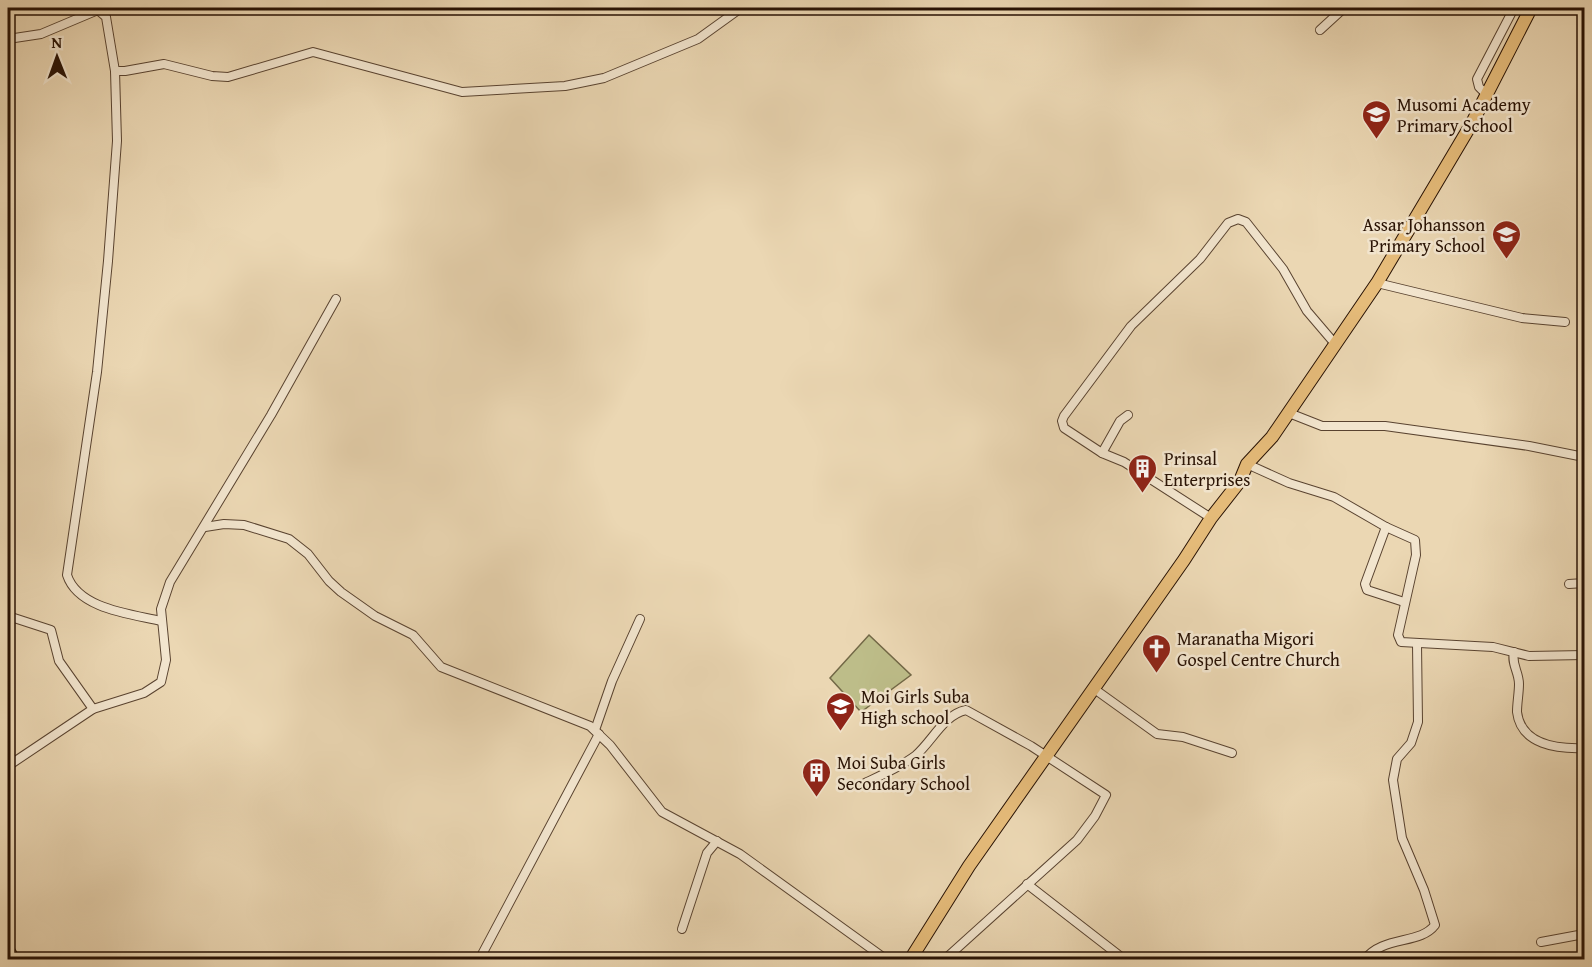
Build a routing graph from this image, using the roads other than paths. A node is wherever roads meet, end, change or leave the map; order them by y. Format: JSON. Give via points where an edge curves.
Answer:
{"nodes":[{"id":1,"x":741,"y":8,"type":"edge"},
{"id":2,"x":1344,"y":8,"type":"edge"},
{"id":3,"x":1514,"y":8,"type":"edge"},
{"id":4,"x":1531,"y":8,"type":"edge"},
{"id":5,"x":1320,"y":30,"type":"dead end"},
{"id":6,"x":8,"y":39,"type":"edge"},
{"id":7,"x":115,"y":70,"type":"junction"},
{"id":8,"x":1486,"y":94,"type":"junction"},
{"id":9,"x":1377,"y":283,"type":"junction"},
{"id":10,"x":336,"y":299,"type":"dead end"},
{"id":11,"x":1565,"y":322,"type":"dead end"},
{"id":12,"x":1336,"y":345,"type":"junction"},
{"id":13,"x":1289,"y":413,"type":"junction"},
{"id":14,"x":1128,"y":415,"type":"dead end"},
{"id":15,"x":1102,"y":453,"type":"junction"},
{"id":16,"x":1584,"y":457,"type":"edge"},
{"id":17,"x":1246,"y":464,"type":"junction"},
{"id":18,"x":1211,"y":518,"type":"junction"},
{"id":19,"x":205,"y":527,"type":"junction"},
{"id":20,"x":1386,"y":527,"type":"junction"},
{"id":21,"x":1584,"y":583,"type":"edge"},
{"id":22,"x":1569,"y":584,"type":"dead end"},
{"id":23,"x":1404,"y":602,"type":"junction"},
{"id":24,"x":8,"y":616,"type":"edge"},
{"id":25,"x":640,"y":619,"type":"dead end"},
{"id":26,"x":161,"y":621,"type":"junction"},
{"id":27,"x":1417,"y":644,"type":"junction"},
{"id":28,"x":1514,"y":652,"type":"junction"},
{"id":29,"x":1584,"y":655,"type":"edge"},
{"id":30,"x":1093,"y":688,"type":"junction"},
{"id":31,"x":93,"y":709,"type":"junction"},
{"id":32,"x":597,"y":732,"type":"junction"},
{"id":33,"x":1584,"y":748,"type":"edge"},
{"id":34,"x":1232,"y":753,"type":"dead end"},
{"id":35,"x":1046,"y":756,"type":"junction"},
{"id":36,"x":8,"y":766,"type":"edge"},
{"id":37,"x":865,"y":783,"type":"dead end"},
{"id":38,"x":717,"y":841,"type":"junction"},
{"id":39,"x":1027,"y":884,"type":"junction"},
{"id":40,"x":682,"y":929,"type":"dead end"},
{"id":41,"x":1584,"y":934,"type":"edge"},
{"id":42,"x":1541,"y":942,"type":"dead end"},
{"id":43,"x":8,"y":950,"type":"edge"},
{"id":44,"x":14,"y":960,"type":"edge"},
{"id":45,"x":479,"y":960,"type":"edge"},
{"id":46,"x":887,"y":960,"type":"edge"},
{"id":47,"x":910,"y":960,"type":"edge"},
{"id":48,"x":944,"y":960,"type":"edge"},
{"id":49,"x":1125,"y":960,"type":"edge"},
{"id":50,"x":1364,"y":960,"type":"edge"}],
"edges":[{"from":1,"to":7,"type":"street","via":[[698,39],[604,78],[565,86],[462,92],[313,52],[228,76],[164,64]]},
{"from":2,"to":5,"type":"street"},
{"from":3,"to":8,"type":"street","via":[[1477,79]]},
{"from":4,"to":8,"type":"highway"},
{"from":6,"to":7,"type":"street","via":[[41,34],[98,10],[106,18]]},
{"from":7,"to":26,"type":"street","via":[[117,141],[106,284],[67,575],[79,595]]},
{"from":8,"to":9,"type":"highway"},
{"from":9,"to":11,"type":"street","via":[[1522,318]]},
{"from":9,"to":12,"type":"highway"},
{"from":10,"to":19,"type":"street"},
{"from":12,"to":13,"type":"highway"},
{"from":12,"to":15,"type":"street","via":[[1307,311],[1283,269],[1246,222],[1238,219],[1228,223],[1200,259],[1131,326],[1064,416],[1064,428]]},
{"from":13,"to":16,"type":"street","via":[[1330,427],[1384,426]]},
{"from":13,"to":17,"type":"highway"},
{"from":14,"to":15,"type":"street","via":[[1120,421]]},
{"from":15,"to":18,"type":"street","via":[[1124,462]]},
{"from":17,"to":18,"type":"highway","via":[[1240,481]]},
{"from":17,"to":20,"type":"street","via":[[1334,497]]},
{"from":18,"to":30,"type":"highway"},
{"from":19,"to":26,"type":"street","via":[[170,582]]},
{"from":19,"to":32,"type":"street","via":[[244,525],[290,539],[340,592],[413,635],[441,667],[573,718]]},
{"from":20,"to":23,"type":"street","via":[[1416,542]]},
{"from":20,"to":23,"type":"street","via":[[1365,584],[1367,590]]},
{"from":21,"to":22,"type":"street"},
{"from":23,"to":27,"type":"street","via":[[1399,639]]},
{"from":24,"to":31,"type":"street","via":[[51,630],[59,661]]},
{"from":25,"to":32,"type":"street","via":[[612,681]]},
{"from":26,"to":31,"type":"street","via":[[166,660],[161,682],[144,693]]},
{"from":27,"to":28,"type":"street","via":[[1493,647]]},
{"from":27,"to":50,"type":"street","via":[[1418,722],[1413,739],[1396,759],[1393,780],[1402,838],[1435,922],[1427,932],[1380,945]]},
{"from":28,"to":29,"type":"street","via":[[1529,656]]},
{"from":28,"to":33,"type":"street","via":[[1512,659],[1519,677],[1517,710],[1523,730],[1543,744]]},
{"from":30,"to":34,"type":"street","via":[[1157,734],[1183,737]]},
{"from":30,"to":35,"type":"highway"},
{"from":31,"to":36,"type":"street"},
{"from":32,"to":38,"type":"street","via":[[662,812]]},
{"from":32,"to":45,"type":"street"},
{"from":35,"to":37,"type":"street","via":[[966,710],[943,725],[915,755]]},
{"from":35,"to":39,"type":"street","via":[[1105,793],[1106,798],[1082,834]]},
{"from":35,"to":47,"type":"highway","via":[[969,866]]},
{"from":38,"to":40,"type":"street","via":[[707,853]]},
{"from":38,"to":46,"type":"street","via":[[751,861]]},
{"from":39,"to":48,"type":"street"},
{"from":39,"to":49,"type":"street"},
{"from":41,"to":42,"type":"street"},
{"from":43,"to":44,"type":"highway"}]}
